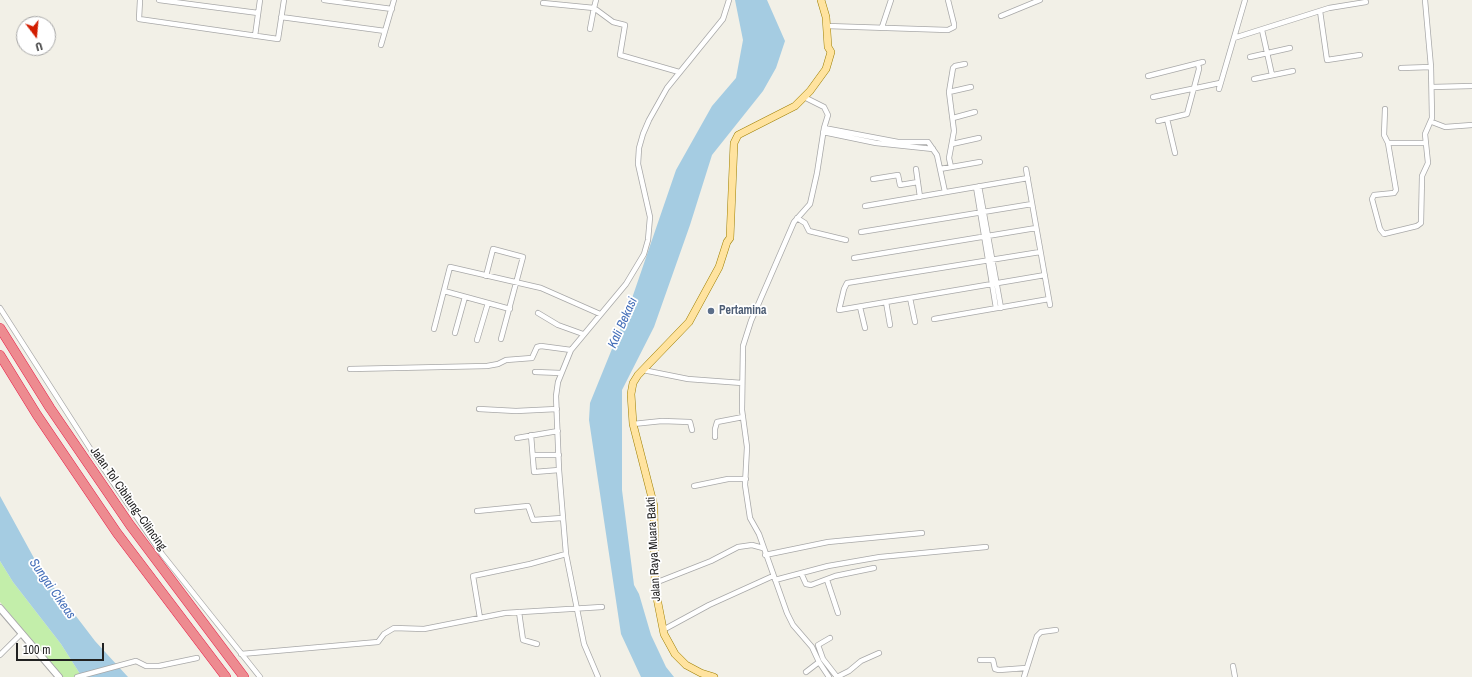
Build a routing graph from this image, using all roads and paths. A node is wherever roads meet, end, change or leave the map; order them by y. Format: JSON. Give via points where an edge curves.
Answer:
{"nodes":[{"id":1,"x":140,"y":0,"type":"edge"},
{"id":2,"x":160,"y":0,"type":"edge"},
{"id":3,"x":260,"y":0,"type":"edge"},
{"id":4,"x":284,"y":0,"type":"edge"},
{"id":5,"x":324,"y":0,"type":"edge"},
{"id":6,"x":394,"y":0,"type":"edge"},
{"id":7,"x":596,"y":0,"type":"edge"},
{"id":8,"x":729,"y":0,"type":"edge"},
{"id":9,"x":821,"y":0,"type":"edge"},
{"id":10,"x":891,"y":0,"type":"edge"},
{"id":11,"x":948,"y":0,"type":"edge"},
{"id":12,"x":1040,"y":0,"type":"edge"},
{"id":13,"x":1245,"y":0,"type":"edge"},
{"id":14,"x":1425,"y":0,"type":"edge"},
{"id":15,"x":1366,"y":2,"type":"dead end"},
{"id":16,"x":543,"y":3,"type":"dead end"},
{"id":17,"x":594,"y":8,"type":"junction"},
{"id":18,"x":392,"y":9,"type":"junction"},
{"id":19,"x":1320,"y":11,"type":"junction"},
{"id":20,"x":258,"y":13,"type":"junction"},
{"id":21,"x":1001,"y":16,"type":"dead end"},
{"id":22,"x":281,"y":17,"type":"junction"},
{"id":23,"x":828,"y":26,"type":"junction"},
{"id":24,"x":882,"y":27,"type":"junction"},
{"id":25,"x":590,"y":29,"type":"dead end"},
{"id":26,"x":1262,"y":30,"type":"junction"},
{"id":27,"x":385,"y":31,"type":"junction"},
{"id":28,"x":255,"y":36,"type":"junction"},
{"id":29,"x":1234,"y":38,"type":"junction"},
{"id":30,"x":380,"y":45,"type":"dead end"},
{"id":31,"x":1290,"y":48,"type":"dead end"},
{"id":32,"x":1267,"y":53,"type":"junction"},
{"id":33,"x":1360,"y":55,"type":"dead end"},
{"id":34,"x":1250,"y":57,"type":"dead end"},
{"id":35,"x":965,"y":64,"type":"dead end"},
{"id":36,"x":1431,"y":67,"type":"junction"},
{"id":37,"x":1401,"y":68,"type":"dead end"},
{"id":38,"x":1293,"y":71,"type":"dead end"},
{"id":39,"x":679,"y":72,"type":"junction"},
{"id":40,"x":1272,"y":75,"type":"junction"},
{"id":41,"x":1148,"y":76,"type":"dead end"},
{"id":42,"x":1254,"y":79,"type":"dead end"},
{"id":43,"x":1472,"y":86,"type":"edge"},
{"id":44,"x":971,"y":87,"type":"dead end"},
{"id":45,"x":1432,"y":87,"type":"junction"},
{"id":46,"x":1194,"y":88,"type":"junction"},
{"id":47,"x":950,"y":92,"type":"junction"},
{"id":48,"x":804,"y":97,"type":"junction"},
{"id":49,"x":1153,"y":97,"type":"dead end"},
{"id":50,"x":1385,"y":109,"type":"dead end"},
{"id":51,"x":975,"y":112,"type":"dead end"},
{"id":52,"x":953,"y":118,"type":"junction"},
{"id":53,"x":1167,"y":119,"type":"junction"},
{"id":54,"x":1158,"y":121,"type":"dead end"},
{"id":55,"x":1432,"y":122,"type":"junction"},
{"id":56,"x":1472,"y":125,"type":"edge"},
{"id":57,"x":824,"y":130,"type":"junction"},
{"id":58,"x":979,"y":138,"type":"dead end"},
{"id":59,"x":1388,"y":143,"type":"junction"},
{"id":60,"x":1426,"y":143,"type":"junction"},
{"id":61,"x":952,"y":144,"type":"junction"},
{"id":62,"x":1175,"y":153,"type":"dead end"},
{"id":63,"x":980,"y":162,"type":"dead end"},
{"id":64,"x":951,"y":167,"type":"junction"},
{"id":65,"x":916,"y":169,"type":"dead end"},
{"id":66,"x":940,"y":169,"type":"junction"},
{"id":67,"x":1026,"y":169,"type":"dead end"},
{"id":68,"x":1028,"y":178,"type":"junction"},
{"id":69,"x":872,"y":179,"type":"dead end"},
{"id":70,"x":918,"y":182,"type":"junction"},
{"id":71,"x":978,"y":187,"type":"junction"},
{"id":72,"x":945,"y":192,"type":"junction"},
{"id":73,"x":920,"y":197,"type":"junction"},
{"id":74,"x":1032,"y":204,"type":"junction"},
{"id":75,"x":865,"y":206,"type":"dead end"},
{"id":76,"x":982,"y":212,"type":"junction"},
{"id":77,"x":797,"y":218,"type":"junction"},
{"id":78,"x":1036,"y":228,"type":"junction"},
{"id":79,"x":861,"y":232,"type":"dead end"},
{"id":80,"x":986,"y":236,"type":"junction"},
{"id":81,"x":846,"y":240,"type":"dead end"},
{"id":82,"x":1040,"y":252,"type":"junction"},
{"id":83,"x":854,"y":258,"type":"dead end"},
{"id":84,"x":990,"y":260,"type":"junction"},
{"id":85,"x":486,"y":276,"type":"junction"},
{"id":86,"x":1044,"y":276,"type":"junction"},
{"id":87,"x":517,"y":283,"type":"junction"},
{"id":88,"x":994,"y":284,"type":"junction"},
{"id":89,"x":444,"y":291,"type":"junction"},
{"id":90,"x":465,"y":297,"type":"junction"},
{"id":91,"x":910,"y":298,"type":"junction"},
{"id":92,"x":1049,"y":299,"type":"junction"},
{"id":93,"x":886,"y":302,"type":"junction"},
{"id":94,"x":488,"y":303,"type":"junction"},
{"id":95,"x":1050,"y":305,"type":"dead end"},
{"id":96,"x":860,"y":307,"type":"junction"},
{"id":97,"x":0,"y":308,"type":"edge"},
{"id":98,"x":998,"y":308,"type":"junction"},
{"id":99,"x":510,"y":309,"type":"junction"},
{"id":100,"x":538,"y":313,"type":"dead end"},
{"id":101,"x":600,"y":314,"type":"junction"},
{"id":102,"x":934,"y":319,"type":"dead end"},
{"id":103,"x":915,"y":322,"type":"dead end"},
{"id":104,"x":890,"y":325,"type":"dead end"},
{"id":105,"x":0,"y":328,"type":"edge"},
{"id":106,"x":865,"y":328,"type":"dead end"},
{"id":107,"x":434,"y":329,"type":"dead end"},
{"id":108,"x":455,"y":333,"type":"dead end"},
{"id":109,"x":583,"y":334,"type":"junction"},
{"id":110,"x":501,"y":339,"type":"dead end"},
{"id":111,"x":477,"y":340,"type":"dead end"},
{"id":112,"x":571,"y":350,"type":"junction"},
{"id":113,"x":0,"y":355,"type":"edge"},
{"id":114,"x":350,"y":369,"type":"dead end"},
{"id":115,"x":643,"y":370,"type":"junction"},
{"id":116,"x":535,"y":372,"type":"dead end"},
{"id":117,"x":561,"y":373,"type":"junction"},
{"id":118,"x":742,"y":383,"type":"junction"},
{"id":119,"x":479,"y":408,"type":"dead end"},
{"id":120,"x":557,"y":409,"type":"junction"},
{"id":121,"x":743,"y":417,"type":"junction"},
{"id":122,"x":633,"y":424,"type":"junction"},
{"id":123,"x":692,"y":430,"type":"dead end"},
{"id":124,"x":558,"y":431,"type":"junction"},
{"id":125,"x":531,"y":435,"type":"junction"},
{"id":126,"x":715,"y":437,"type":"dead end"},
{"id":127,"x":516,"y":438,"type":"dead end"},
{"id":128,"x":532,"y":455,"type":"junction"},
{"id":129,"x":559,"y":455,"type":"junction"},
{"id":130,"x":559,"y":470,"type":"junction"},
{"id":131,"x":746,"y":479,"type":"junction"},
{"id":132,"x":694,"y":486,"type":"dead end"},
{"id":133,"x":476,"y":511,"type":"dead end"},
{"id":134,"x":562,"y":518,"type":"junction"},
{"id":135,"x":922,"y":533,"type":"dead end"},
{"id":136,"x":986,"y":546,"type":"dead end"},
{"id":137,"x":763,"y":548,"type":"junction"},
{"id":138,"x":566,"y":554,"type":"junction"},
{"id":139,"x":766,"y":555,"type":"junction"},
{"id":140,"x":874,"y":568,"type":"dead end"},
{"id":141,"x":802,"y":573,"type":"junction"},
{"id":142,"x":774,"y":578,"type":"junction"},
{"id":143,"x":827,"y":580,"type":"junction"},
{"id":144,"x":655,"y":583,"type":"junction"},
{"id":145,"x":602,"y":607,"type":"dead end"},
{"id":146,"x":0,"y":608,"type":"edge"},
{"id":147,"x":578,"y":609,"type":"junction"},
{"id":148,"x":519,"y":612,"type":"junction"},
{"id":149,"x":838,"y":613,"type":"dead end"},
{"id":150,"x":480,"y":618,"type":"junction"},
{"id":151,"x":663,"y":630,"type":"junction"},
{"id":152,"x":1056,"y":630,"type":"dead end"},
{"id":153,"x":22,"y":634,"type":"junction"},
{"id":154,"x":830,"y":638,"type":"dead end"},
{"id":155,"x":537,"y":644,"type":"dead end"},
{"id":156,"x":818,"y":645,"type":"junction"},
{"id":157,"x":812,"y":647,"type":"junction"},
{"id":158,"x":240,"y":654,"type":"junction"},
{"id":159,"x":879,"y":654,"type":"dead end"},
{"id":160,"x":0,"y":655,"type":"edge"},
{"id":161,"x":197,"y":658,"type":"dead end"},
{"id":162,"x":980,"y":660,"type":"dead end"},
{"id":163,"x":818,"y":662,"type":"junction"},
{"id":164,"x":1233,"y":666,"type":"dead end"},
{"id":165,"x":1026,"y":668,"type":"junction"},
{"id":166,"x":806,"y":672,"type":"dead end"},
{"id":167,"x":59,"y":677,"type":"edge"},
{"id":168,"x":77,"y":677,"type":"edge"},
{"id":169,"x":226,"y":677,"type":"edge"},
{"id":170,"x":244,"y":677,"type":"edge"},
{"id":171,"x":260,"y":677,"type":"edge"},
{"id":172,"x":598,"y":677,"type":"edge"},
{"id":173,"x":714,"y":677,"type":"edge"},
{"id":174,"x":829,"y":677,"type":"edge"},
{"id":175,"x":837,"y":677,"type":"edge"},
{"id":176,"x":1024,"y":677,"type":"edge"},
{"id":177,"x":1235,"y":677,"type":"edge"}],
"edges":[{"from":1,"to":28,"type":"street","via":[[138,19]]},
{"from":2,"to":20,"type":"street"},
{"from":3,"to":20,"type":"street"},
{"from":4,"to":22,"type":"street"},
{"from":5,"to":18,"type":"street"},
{"from":6,"to":18,"type":"street"},
{"from":7,"to":17,"type":"street"},
{"from":8,"to":39,"type":"street","via":[[720,23]]},
{"from":9,"to":23,"type":"main road","name":"Jalan Raya Muara Bakti"},
{"from":10,"to":24,"type":"street"},
{"from":11,"to":24,"type":"street","via":[[954,24],[952,28],[932,30]]},
{"from":12,"to":21,"type":"street"},
{"from":13,"to":29,"type":"street"},
{"from":14,"to":36,"type":"street"},
{"from":15,"to":19,"type":"street"},
{"from":16,"to":17,"type":"street"},
{"from":17,"to":25,"type":"street"},
{"from":17,"to":39,"type":"street","via":[[613,22],[625,25],[620,55]]},
{"from":18,"to":27,"type":"street"},
{"from":19,"to":26,"type":"street"},
{"from":19,"to":33,"type":"street","via":[[1327,60]]},
{"from":20,"to":28,"type":"street"},
{"from":22,"to":27,"type":"street"},
{"from":22,"to":28,"type":"street","via":[[278,39]]},
{"from":23,"to":24,"type":"street"},
{"from":23,"to":48,"type":"main road","name":"Jalan Raya Muara Bakti","via":[[828,47],[831,52],[826,69]]},
{"from":26,"to":29,"type":"street"},
{"from":26,"to":32,"type":"street"},
{"from":27,"to":30,"type":"street"},
{"from":29,"to":46,"type":"street","via":[[1220,86]]},
{"from":31,"to":32,"type":"street"},
{"from":32,"to":34,"type":"street"},
{"from":32,"to":40,"type":"street"},
{"from":35,"to":47,"type":"street","via":[[953,68]]},
{"from":36,"to":37,"type":"street"},
{"from":36,"to":45,"type":"street"},
{"from":38,"to":40,"type":"street"},
{"from":39,"to":101,"type":"street","via":[[652,113],[639,148],[639,175],[650,217],[644,254],[628,280]]},
{"from":40,"to":42,"type":"street"},
{"from":41,"to":46,"type":"street","via":[[1201,62]]},
{"from":43,"to":45,"type":"street"},
{"from":44,"to":47,"type":"street"},
{"from":45,"to":55,"type":"street"},
{"from":46,"to":49,"type":"street"},
{"from":46,"to":53,"type":"street","via":[[1187,114]]},
{"from":47,"to":52,"type":"street"},
{"from":48,"to":57,"type":"street","via":[[826,110],[828,115]]},
{"from":48,"to":115,"type":"main road","name":"Jalan Raya Muara Bakti","via":[[786,112],[738,135],[734,143],[730,238],[719,267],[689,322]]},
{"from":50,"to":59,"type":"street","via":[[1384,134]]},
{"from":51,"to":52,"type":"street"},
{"from":52,"to":61,"type":"street"},
{"from":53,"to":54,"type":"street"},
{"from":53,"to":62,"type":"street"},
{"from":55,"to":56,"type":"street","via":[[1445,127]]},
{"from":55,"to":60,"type":"street","via":[[1425,134]]},
{"from":57,"to":66,"type":"street","via":[[933,149]]},
{"from":57,"to":77,"type":"street","via":[[810,204]]},
{"from":58,"to":61,"type":"street"},
{"from":59,"to":60,"type":"street"},
{"from":59,"to":60,"type":"street","via":[[1396,190],[1394,193],[1374,195],[1372,198],[1380,229],[1384,234],[1421,223],[1422,176],[1428,163]]},
{"from":61,"to":64,"type":"street","via":[[949,158]]},
{"from":63,"to":64,"type":"street"},
{"from":64,"to":66,"type":"street"},
{"from":65,"to":70,"type":"street"},
{"from":66,"to":72,"type":"street"},
{"from":67,"to":68,"type":"street"},
{"from":68,"to":71,"type":"street"},
{"from":68,"to":74,"type":"street"},
{"from":69,"to":70,"type":"street","via":[[898,175],[900,185]]},
{"from":70,"to":73,"type":"street"},
{"from":71,"to":72,"type":"street"},
{"from":71,"to":76,"type":"street"},
{"from":72,"to":73,"type":"street"},
{"from":73,"to":75,"type":"street"},
{"from":74,"to":76,"type":"street"},
{"from":74,"to":78,"type":"street"},
{"from":76,"to":79,"type":"street"},
{"from":76,"to":80,"type":"street"},
{"from":77,"to":81,"type":"street","via":[[805,223],[809,231]]},
{"from":77,"to":118,"type":"street","via":[[749,327],[743,346]]},
{"from":78,"to":80,"type":"street"},
{"from":78,"to":82,"type":"street"},
{"from":80,"to":83,"type":"street"},
{"from":80,"to":84,"type":"street"},
{"from":82,"to":84,"type":"street"},
{"from":82,"to":86,"type":"street"},
{"from":84,"to":88,"type":"street"},
{"from":84,"to":96,"type":"street","via":[[847,283],[839,310]]},
{"from":85,"to":87,"type":"street"},
{"from":85,"to":87,"type":"street","via":[[493,249],[522,257]]},
{"from":85,"to":89,"type":"street","via":[[450,267]]},
{"from":86,"to":88,"type":"street"},
{"from":86,"to":92,"type":"street"},
{"from":87,"to":99,"type":"street"},
{"from":87,"to":101,"type":"street","via":[[541,288]]},
{"from":88,"to":91,"type":"street"},
{"from":88,"to":98,"type":"street"},
{"from":89,"to":90,"type":"street"},
{"from":89,"to":107,"type":"street"},
{"from":90,"to":94,"type":"street"},
{"from":90,"to":108,"type":"street"},
{"from":91,"to":93,"type":"street"},
{"from":91,"to":103,"type":"street"},
{"from":92,"to":95,"type":"street"},
{"from":92,"to":98,"type":"street"},
{"from":93,"to":96,"type":"street"},
{"from":93,"to":104,"type":"street"},
{"from":94,"to":99,"type":"street"},
{"from":94,"to":111,"type":"street"},
{"from":96,"to":106,"type":"street"},
{"from":97,"to":158,"type":"street","via":[[93,454],[154,542]]},
{"from":98,"to":102,"type":"street"},
{"from":99,"to":110,"type":"street"},
{"from":100,"to":109,"type":"street","via":[[558,326]]},
{"from":101,"to":109,"type":"street"},
{"from":105,"to":170,"type":"highway","name":"Jalan Tol Cibitung–Cilincing","via":[[50,408],[130,525]]},
{"from":109,"to":112,"type":"street"},
{"from":112,"to":114,"type":"street","via":[[541,346],[537,347],[532,358],[506,360],[487,366]]},
{"from":112,"to":117,"type":"street"},
{"from":113,"to":169,"type":"highway","via":[[37,415],[117,533]]},
{"from":115,"to":118,"type":"street","via":[[688,379]]},
{"from":115,"to":122,"type":"main road","name":"Jalan Raya Muara Bakti","via":[[632,388],[630,402]]},
{"from":116,"to":117,"type":"street"},
{"from":117,"to":120,"type":"street","via":[[556,396]]},
{"from":118,"to":121,"type":"street"},
{"from":119,"to":120,"type":"street","via":[[516,411]]},
{"from":120,"to":124,"type":"street"},
{"from":121,"to":126,"type":"street","via":[[717,422]]},
{"from":121,"to":131,"type":"street","via":[[747,447]]},
{"from":122,"to":123,"type":"street","via":[[688,422]]},
{"from":122,"to":144,"type":"main road","name":"Jalan Raya Muara Bakti","via":[[654,506]]},
{"from":124,"to":125,"type":"street"},
{"from":124,"to":129,"type":"street"},
{"from":125,"to":127,"type":"street"},
{"from":125,"to":128,"type":"street"},
{"from":128,"to":129,"type":"street"},
{"from":128,"to":130,"type":"street","via":[[535,473]]},
{"from":129,"to":130,"type":"street"},
{"from":130,"to":134,"type":"street"},
{"from":131,"to":132,"type":"street","via":[[728,479]]},
{"from":131,"to":137,"type":"street","via":[[750,518]]},
{"from":133,"to":134,"type":"street","via":[[528,506],[532,520]]},
{"from":134,"to":138,"type":"street"},
{"from":135,"to":139,"type":"street","via":[[828,542]]},
{"from":136,"to":141,"type":"street","via":[[880,557]]},
{"from":137,"to":139,"type":"street"},
{"from":137,"to":144,"type":"street","via":[[752,545],[738,548]]},
{"from":138,"to":147,"type":"street"},
{"from":138,"to":150,"type":"street","via":[[473,576]]},
{"from":139,"to":142,"type":"street"},
{"from":140,"to":143,"type":"street"},
{"from":141,"to":142,"type":"street"},
{"from":141,"to":143,"type":"street","via":[[808,585]]},
{"from":142,"to":151,"type":"street","via":[[709,605]]},
{"from":142,"to":157,"type":"street","via":[[793,626]]},
{"from":143,"to":149,"type":"street"},
{"from":144,"to":151,"type":"main road","name":"Jalan Raya Muara Bakti","via":[[657,608]]},
{"from":145,"to":147,"type":"street"},
{"from":146,"to":153,"type":"street"},
{"from":147,"to":148,"type":"street"},
{"from":147,"to":172,"type":"street","via":[[584,644]]},
{"from":148,"to":150,"type":"street"},
{"from":148,"to":155,"type":"street","via":[[523,640]]},
{"from":150,"to":158,"type":"street","via":[[424,629],[394,628],[384,634],[378,642]]},
{"from":151,"to":173,"type":"main road","name":"Jalan Raya Muara Bakti","via":[[666,641],[680,659],[692,668]]},
{"from":152,"to":165,"type":"street","via":[[1041,632],[1036,636]]},
{"from":153,"to":160,"type":"street"},
{"from":153,"to":167,"type":"street"},
{"from":154,"to":156,"type":"street"},
{"from":156,"to":157,"type":"street"},
{"from":156,"to":175,"type":"street","via":[[823,659]]},
{"from":157,"to":163,"type":"street"},
{"from":158,"to":171,"type":"street"},
{"from":159,"to":175,"type":"street","via":[[861,660],[851,670]]},
{"from":161,"to":168,"type":"street","via":[[159,666],[146,666],[136,661]]},
{"from":162,"to":165,"type":"street","via":[[993,660],[995,669],[999,670]]},
{"from":163,"to":166,"type":"street"},
{"from":163,"to":174,"type":"street"},
{"from":164,"to":177,"type":"street"},
{"from":165,"to":176,"type":"street"}]}
